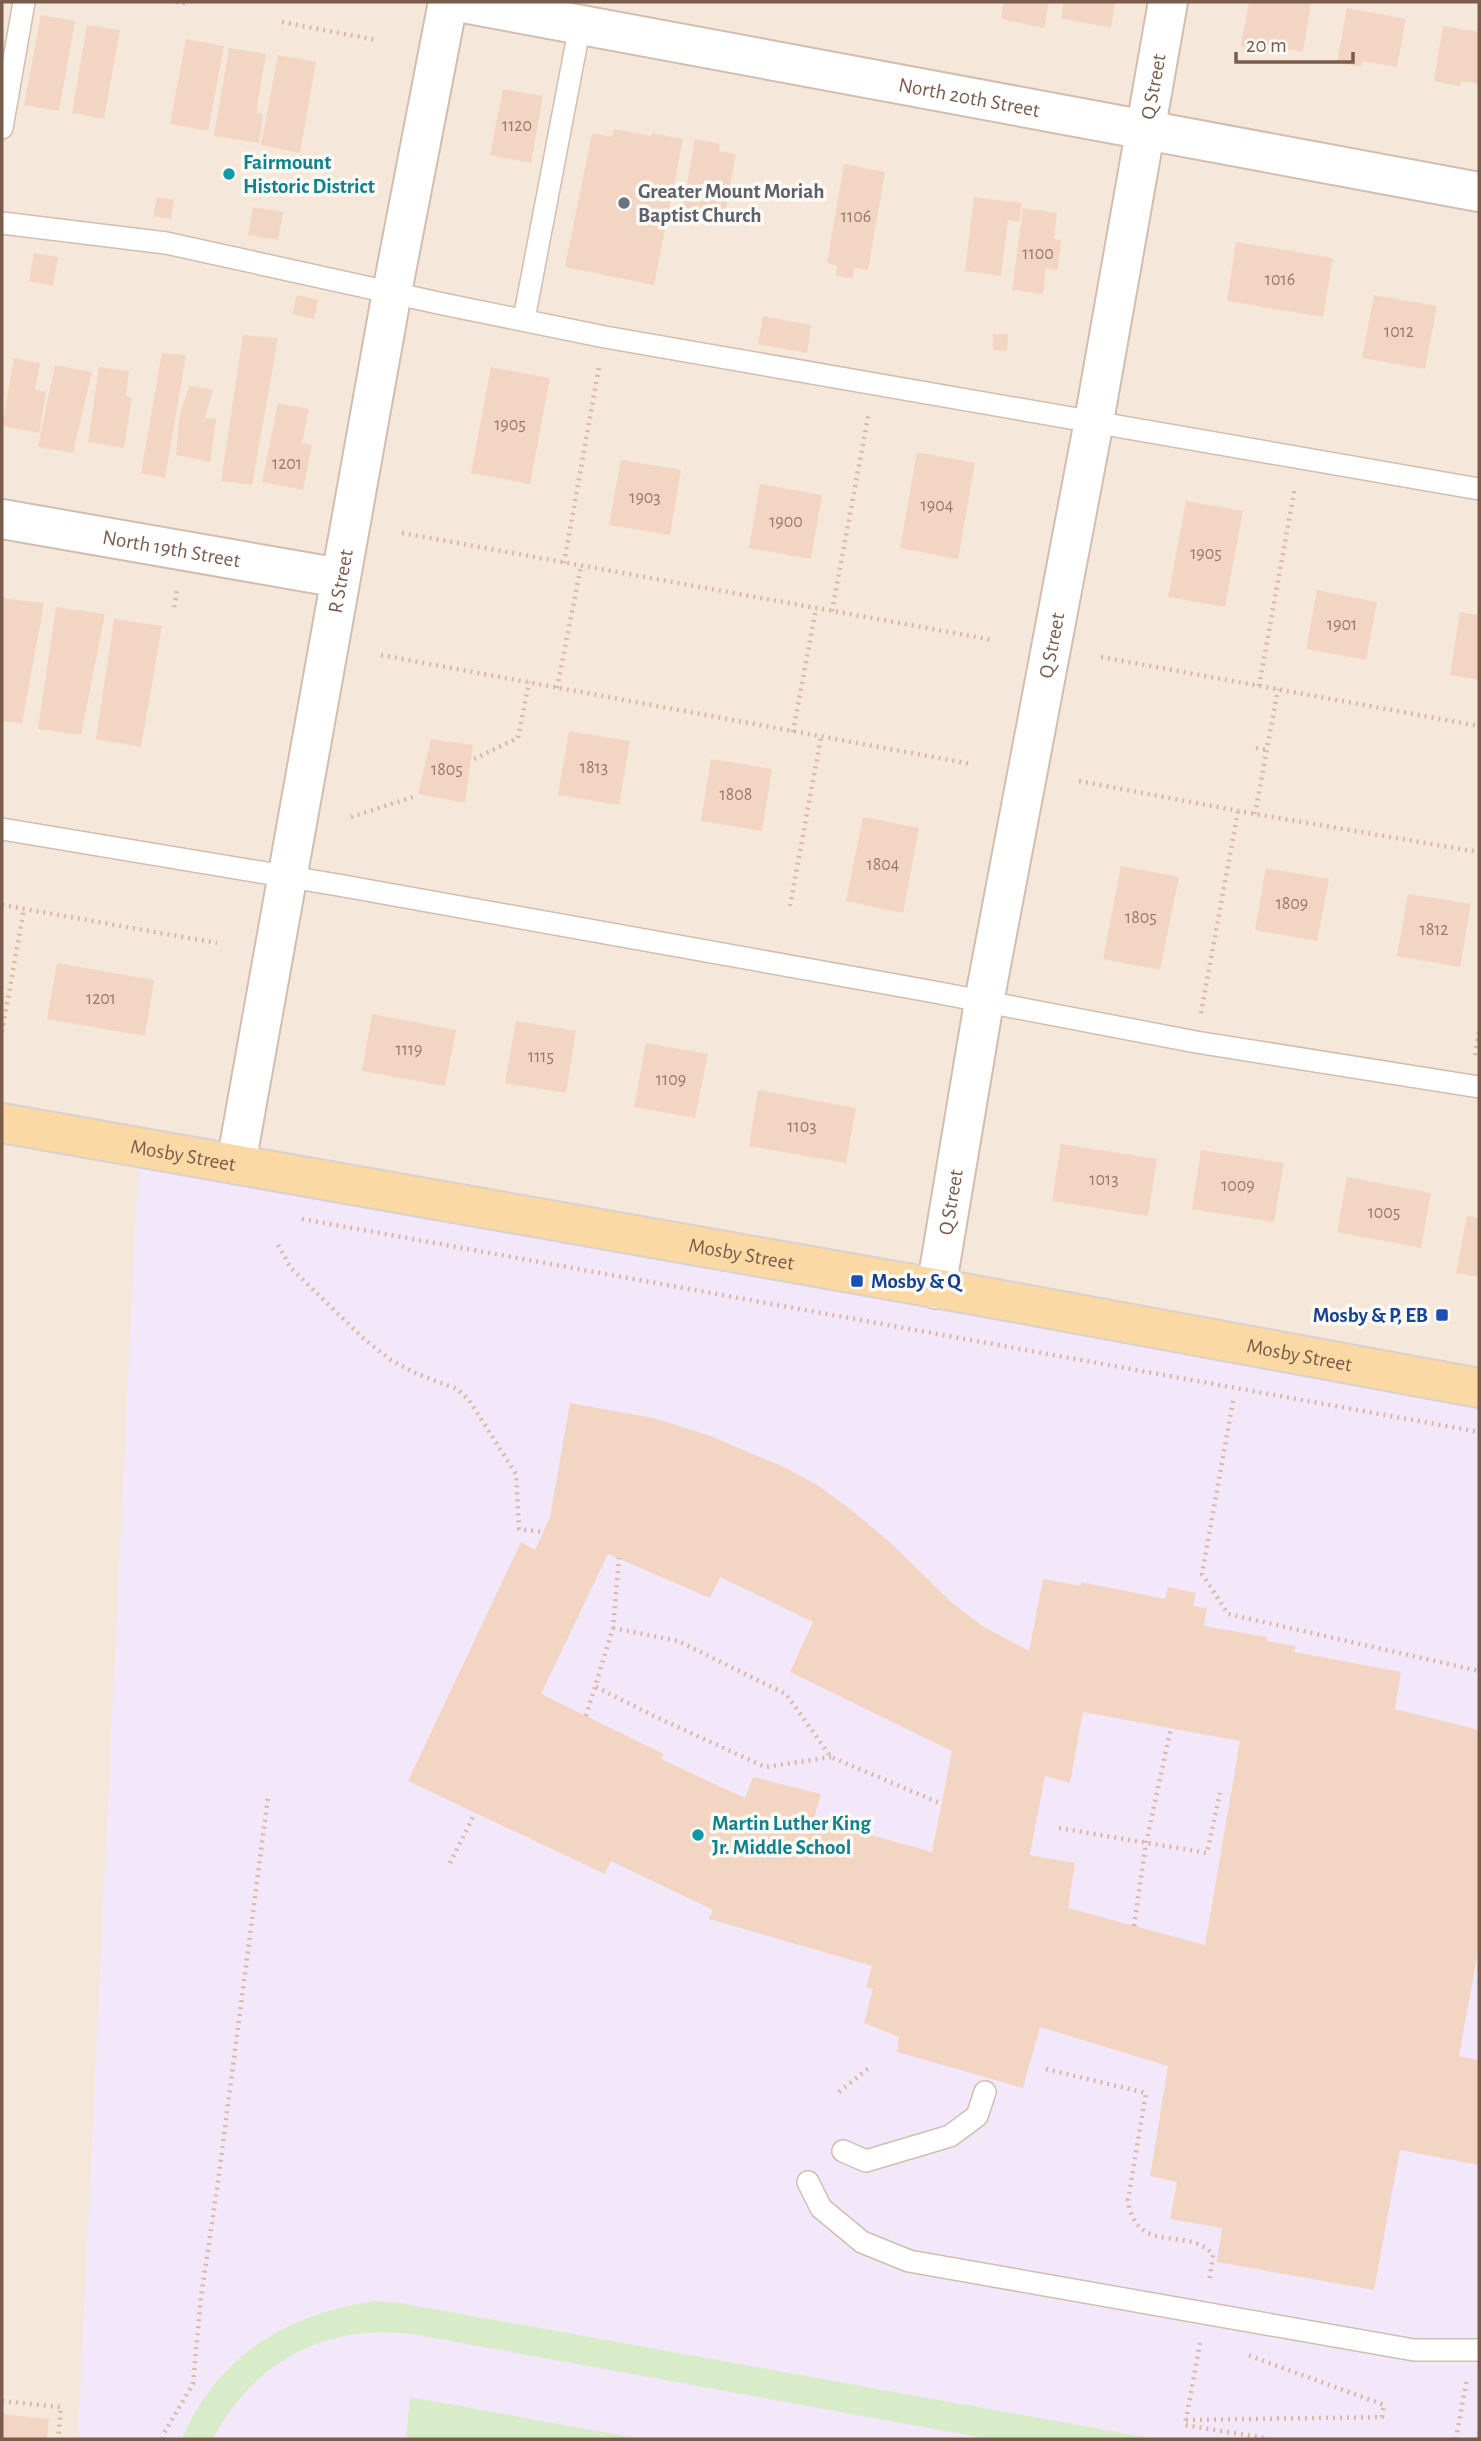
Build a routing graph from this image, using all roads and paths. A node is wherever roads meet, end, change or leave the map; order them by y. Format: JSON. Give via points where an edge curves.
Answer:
{"nodes":[{"id":1,"x":24,"y":2,"type":"edge"},
{"id":2,"x":176,"y":2,"type":"edge"},
{"id":3,"x":448,"y":2,"type":"edge"},
{"id":4,"x":458,"y":2,"type":"edge"},
{"id":5,"x":1168,"y":2,"type":"edge"},
{"id":6,"x":185,"y":3,"type":"edge"},
{"id":7,"x":282,"y":22,"type":"dead end"},
{"id":8,"x":580,"y":24,"type":"junction"},
{"id":9,"x":376,"y":40,"type":"dead end"},
{"id":10,"x":2,"y":128,"type":"edge"},
{"id":11,"x":1144,"y":131,"type":"junction"},
{"id":12,"x":1479,"y":192,"type":"edge"},
{"id":13,"x":2,"y":223,"type":"edge"},
{"id":14,"x":392,"y":292,"type":"junction"},
{"id":15,"x":524,"y":319,"type":"junction"},
{"id":16,"x":605,"y":337,"type":"junction"},
{"id":17,"x":874,"y":384,"type":"junction"},
{"id":18,"x":1094,"y":421,"type":"junction"},
{"id":19,"x":1300,"y":457,"type":"junction"},
{"id":20,"x":1479,"y":489,"type":"edge"},
{"id":21,"x":2,"y":519,"type":"edge"},
{"id":22,"x":402,"y":533,"type":"dead end"},
{"id":23,"x":564,"y":563,"type":"junction"},
{"id":24,"x":581,"y":566,"type":"junction"},
{"id":25,"x":340,"y":578,"type":"junction"},
{"id":26,"x":816,"y":608,"type":"junction"},
{"id":27,"x":832,"y":611,"type":"junction"},
{"id":28,"x":993,"y":640,"type":"dead end"},
{"id":29,"x":381,"y":655,"type":"dead end"},
{"id":30,"x":1101,"y":657,"type":"dead end"},
{"id":31,"x":529,"y":682,"type":"junction"},
{"id":32,"x":1259,"y":686,"type":"junction"},
{"id":33,"x":557,"y":688,"type":"junction"},
{"id":34,"x":1278,"y":689,"type":"junction"},
{"id":35,"x":1479,"y":726,"type":"edge"},
{"id":36,"x":793,"y":732,"type":"junction"},
{"id":37,"x":821,"y":737,"type":"junction"},
{"id":38,"x":1256,"y":748,"type":"dead end"},
{"id":39,"x":1267,"y":750,"type":"junction"},
{"id":40,"x":474,"y":759,"type":"dead end"},
{"id":41,"x":971,"y":764,"type":"dead end"},
{"id":42,"x":1079,"y":781,"type":"dead end"},
{"id":43,"x":416,"y":796,"type":"dead end"},
{"id":44,"x":1238,"y":811,"type":"junction"},
{"id":45,"x":1255,"y":814,"type":"junction"},
{"id":46,"x":351,"y":817,"type":"dead end"},
{"id":47,"x":2,"y":829,"type":"edge"},
{"id":48,"x":1479,"y":852,"type":"edge"},
{"id":49,"x":286,"y":876,"type":"junction"},
{"id":50,"x":2,"y":905,"type":"edge"},
{"id":51,"x":790,"y":906,"type":"dead end"},
{"id":52,"x":24,"y":909,"type":"junction"},
{"id":53,"x":217,"y":943,"type":"dead end"},
{"id":54,"x":984,"y":1002,"type":"junction"},
{"id":55,"x":2,"y":1032,"type":"edge"},
{"id":56,"x":1196,"y":1042,"type":"junction"},
{"id":57,"x":1479,"y":1087,"type":"edge"},
{"id":58,"x":2,"y":1123,"type":"edge"},
{"id":59,"x":236,"y":1164,"type":"junction"},
{"id":60,"x":302,"y":1219,"type":"dead end"},
{"id":61,"x":278,"y":1245,"type":"dead end"},
{"id":62,"x":936,"y":1289,"type":"junction"},
{"id":63,"x":1479,"y":1388,"type":"edge"},
{"id":64,"x":1233,"y":1401,"type":"dead end"},
{"id":65,"x":1479,"y":1432,"type":"edge"},
{"id":66,"x":542,"y":1532,"type":"dead end"},
{"id":67,"x":619,"y":1558,"type":"dead end"},
{"id":68,"x":613,"y":1628,"type":"junction"},
{"id":69,"x":1479,"y":1671,"type":"edge"},
{"id":70,"x":596,"y":1687,"type":"junction"},
{"id":71,"x":586,"y":1716,"type":"dead end"},
{"id":72,"x":1171,"y":1728,"type":"dead end"},
{"id":73,"x":831,"y":1757,"type":"junction"},
{"id":74,"x":1220,"y":1793,"type":"dead end"},
{"id":75,"x":268,"y":1797,"type":"dead end"},
{"id":76,"x":942,"y":1804,"type":"dead end"},
{"id":77,"x":475,"y":1813,"type":"dead end"},
{"id":78,"x":1059,"y":1828,"type":"dead end"},
{"id":79,"x":1146,"y":1843,"type":"junction"},
{"id":80,"x":450,"y":1863,"type":"dead end"},
{"id":81,"x":1134,"y":1926,"type":"dead end"},
{"id":82,"x":870,"y":2067,"type":"dead end"},
{"id":83,"x":1046,"y":2068,"type":"dead end"},
{"id":84,"x":839,"y":2092,"type":"dead end"},
{"id":85,"x":985,"y":2092,"type":"dead end"},
{"id":86,"x":844,"y":2151,"type":"dead end"},
{"id":87,"x":808,"y":2182,"type":"dead end"},
{"id":88,"x":1208,"y":2294,"type":"dead end"},
{"id":89,"x":1199,"y":2346,"type":"dead end"},
{"id":90,"x":1479,"y":2350,"type":"edge"},
{"id":91,"x":1240,"y":2352,"type":"dead end"},
{"id":92,"x":1464,"y":2395,"type":"dead end"},
{"id":93,"x":2,"y":2401,"type":"edge"},
{"id":94,"x":1186,"y":2420,"type":"junction"},
{"id":95,"x":58,"y":2439,"type":"edge"},
{"id":96,"x":163,"y":2439,"type":"edge"},
{"id":97,"x":1270,"y":2439,"type":"edge"},
{"id":98,"x":1456,"y":2439,"type":"edge"}],
"edges":[{"from":1,"to":10,"type":"lane"},
{"from":2,"to":6,"type":"path"},
{"from":3,"to":14,"type":"street","name":"R Street"},
{"from":4,"to":8,"type":"street","name":"North 20th Street"},
{"from":5,"to":11,"type":"street","name":"Q Street"},
{"from":7,"to":9,"type":"path"},
{"from":8,"to":11,"type":"street","name":"North 20th Street"},
{"from":8,"to":15,"type":"lane"},
{"from":11,"to":12,"type":"street","name":"North 20th Street"},
{"from":11,"to":18,"type":"street","name":"Q Street"},
{"from":13,"to":14,"type":"lane","via":[[166,243]]},
{"from":14,"to":15,"type":"lane"},
{"from":14,"to":25,"type":"street","name":"R Street"},
{"from":15,"to":16,"type":"lane"},
{"from":16,"to":17,"type":"lane"},
{"from":16,"to":23,"type":"path"},
{"from":17,"to":18,"type":"lane"},
{"from":17,"to":27,"type":"path"},
{"from":18,"to":19,"type":"lane"},
{"from":18,"to":54,"type":"street","name":"Q Street"},
{"from":19,"to":20,"type":"lane"},
{"from":19,"to":32,"type":"path"},
{"from":21,"to":25,"type":"street","name":"North 19th Street"},
{"from":22,"to":23,"type":"path"},
{"from":23,"to":24,"type":"path"},
{"from":24,"to":26,"type":"path"},
{"from":24,"to":33,"type":"path"},
{"from":25,"to":49,"type":"street","name":"R Street"},
{"from":26,"to":27,"type":"path"},
{"from":26,"to":36,"type":"path"},
{"from":27,"to":28,"type":"path"},
{"from":29,"to":31,"type":"path"},
{"from":30,"to":32,"type":"path"},
{"from":31,"to":33,"type":"path"},
{"from":31,"to":40,"type":"path","via":[[518,738]]},
{"from":32,"to":34,"type":"path"},
{"from":33,"to":36,"type":"path"},
{"from":34,"to":35,"type":"path"},
{"from":34,"to":39,"type":"path"},
{"from":36,"to":37,"type":"path"},
{"from":37,"to":41,"type":"path"},
{"from":37,"to":51,"type":"path"},
{"from":38,"to":39,"type":"path"},
{"from":39,"to":45,"type":"path"},
{"from":42,"to":44,"type":"path"},
{"from":43,"to":46,"type":"path"},
{"from":44,"to":45,"type":"path"},
{"from":44,"to":56,"type":"path"},
{"from":45,"to":48,"type":"path"},
{"from":47,"to":49,"type":"lane"},
{"from":49,"to":54,"type":"lane"},
{"from":49,"to":59,"type":"street","name":"R Street"},
{"from":50,"to":52,"type":"path"},
{"from":52,"to":53,"type":"path"},
{"from":52,"to":55,"type":"path"},
{"from":54,"to":56,"type":"lane"},
{"from":54,"to":62,"type":"street","name":"Q Street"},
{"from":56,"to":57,"type":"lane"},
{"from":58,"to":59,"type":"main road","name":"Mosby Street"},
{"from":59,"to":62,"type":"main road","name":"Mosby Street"},
{"from":60,"to":65,"type":"path"},
{"from":61,"to":66,"type":"path","via":[[291,1268],[365,1340],[403,1367],[457,1389],[468,1399],[516,1474],[519,1529]]},
{"from":62,"to":63,"type":"main road","name":"Mosby Street"},
{"from":64,"to":69,"type":"path","via":[[1202,1574],[1228,1614]]},
{"from":67,"to":68,"type":"path"},
{"from":68,"to":70,"type":"path"},
{"from":68,"to":73,"type":"path","via":[[678,1641],[786,1694]]},
{"from":70,"to":71,"type":"path"},
{"from":70,"to":73,"type":"path","via":[[765,1768]]},
{"from":72,"to":79,"type":"path"},
{"from":73,"to":76,"type":"path"},
{"from":74,"to":79,"type":"path","via":[[1207,1853]]},
{"from":75,"to":96,"type":"path","via":[[193,2384]]},
{"from":77,"to":80,"type":"path"},
{"from":78,"to":79,"type":"path"},
{"from":79,"to":81,"type":"path"},
{"from":82,"to":84,"type":"path"},
{"from":83,"to":88,"type":"path","via":[[1146,2093],[1128,2200],[1130,2212],[1137,2224],[1158,2238],[1207,2248],[1213,2255]]},
{"from":85,"to":86,"type":"lane","via":[[977,2116],[950,2136],[866,2161]]},
{"from":87,"to":90,"type":"lane","via":[[821,2208],[862,2242],[909,2261],[1413,2350]]},
{"from":89,"to":94,"type":"path"},
{"from":91,"to":94,"type":"path","via":[[1384,2405],[1382,2417]]},
{"from":92,"to":98,"type":"path"},
{"from":93,"to":95,"type":"path","via":[[61,2407]]},
{"from":94,"to":97,"type":"path","via":[[1185,2425]]}]}
